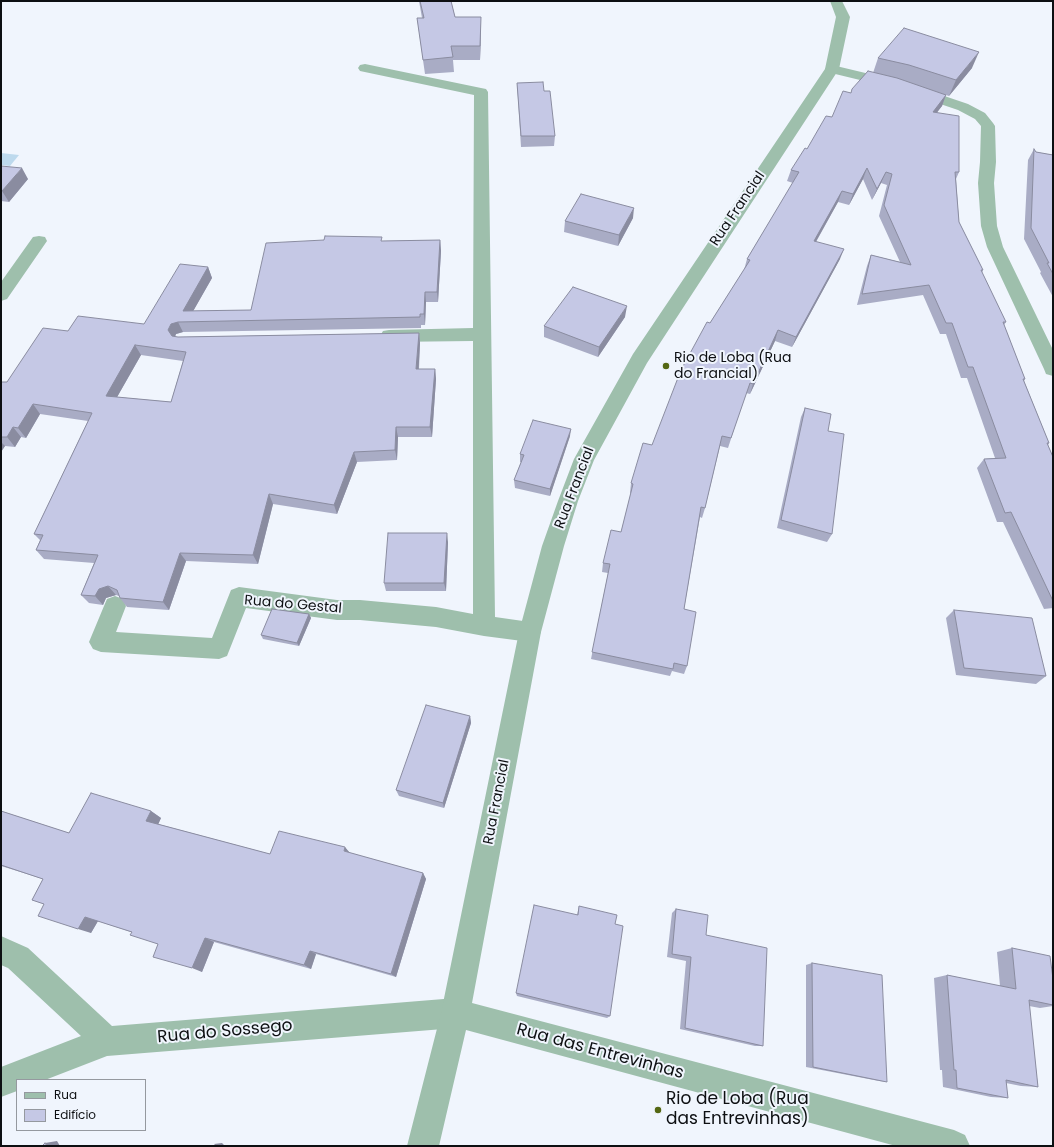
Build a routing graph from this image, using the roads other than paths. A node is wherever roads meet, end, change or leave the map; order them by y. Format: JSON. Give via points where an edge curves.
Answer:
{"nodes":[{"id":1,"x":836,"y":1,"type":"edge"},
{"id":2,"x":365,"y":68,"type":"dead end"},
{"id":3,"x":832,"y":69,"type":"junction"},
{"id":4,"x":39,"y":242,"type":"dead end"},
{"id":5,"x":1,"y":295,"type":"edge"},
{"id":6,"x":483,"y":334,"type":"junction"},
{"id":7,"x":373,"y":336,"type":"edge"},
{"id":8,"x":1053,"y":369,"type":"edge"},
{"id":9,"x":115,"y":606,"type":"edge"},
{"id":10,"x":484,"y":626,"type":"junction"},
{"id":11,"x":530,"y":632,"type":"junction"},
{"id":12,"x":1,"y":950,"type":"edge"},
{"id":13,"x":456,"y":1014,"type":"junction"},
{"id":14,"x":106,"y":1041,"type":"junction"},
{"id":15,"x":1,"y":1082,"type":"edge"},
{"id":16,"x":423,"y":1146,"type":"edge"},
{"id":17,"x":954,"y":1146,"type":"edge"}],
"edges":[{"from":1,"to":3,"type":"street","name":"Rua Francial","via":[[843,18]]},
{"from":2,"to":6,"type":"street","via":[[480,92]]},
{"from":3,"to":8,"type":"street","via":[[898,85],[963,107],[980,116],[988,126],[986,183],[989,226],[995,247]]},
{"from":3,"to":11,"type":"street","name":"Rua Francial","via":[[640,359],[584,459],[553,546]]},
{"from":4,"to":5,"type":"street"},
{"from":6,"to":7,"type":"street"},
{"from":6,"to":10,"type":"street"},
{"from":9,"to":10,"type":"street","name":"Rua do Gestal","via":[[101,642],[219,649],[239,597],[337,610],[436,617]]},
{"from":10,"to":11,"type":"street"},
{"from":11,"to":13,"type":"street","name":"Rua Francial"},
{"from":12,"to":14,"type":"street","via":[[18,958]]},
{"from":13,"to":14,"type":"street","name":"Rua do Sossego"},
{"from":13,"to":16,"type":"street","name":"Rua Francial"},
{"from":13,"to":17,"type":"street","name":"Rua das Entrevinhas"},
{"from":14,"to":15,"type":"street","name":"Rua do Sossego"}]}
